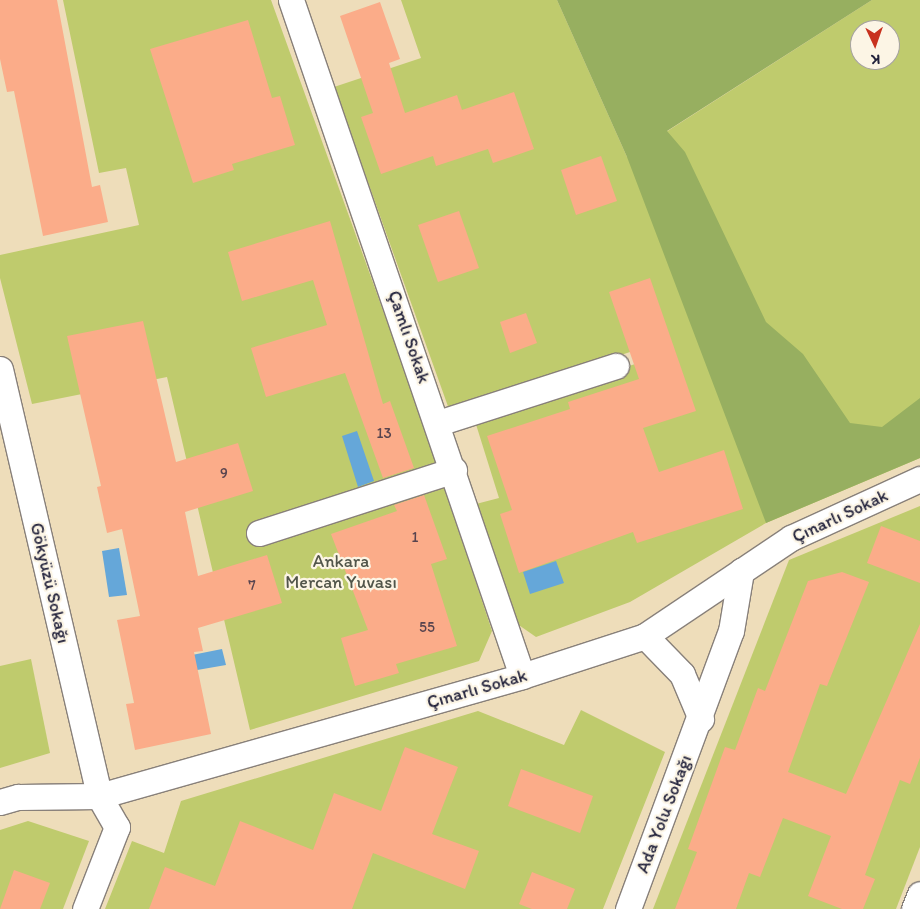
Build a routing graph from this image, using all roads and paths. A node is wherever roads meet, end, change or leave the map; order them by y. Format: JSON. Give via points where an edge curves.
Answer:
{"nodes":[{"id":1,"x":291,"y":0,"type":"edge"},
{"id":2,"x":616,"y":366,"type":"dead end"},
{"id":3,"x":0,"y":369,"type":"edge"},
{"id":4,"x":438,"y":423,"type":"junction"},
{"id":5,"x":454,"y":470,"type":"junction"},
{"id":6,"x":920,"y":479,"type":"edge"},
{"id":7,"x":259,"y":533,"type":"dead end"},
{"id":8,"x":741,"y":571,"type":"junction"},
{"id":9,"x":645,"y":636,"type":"junction"},
{"id":10,"x":522,"y":676,"type":"junction"},
{"id":11,"x":701,"y":719,"type":"junction"},
{"id":12,"x":99,"y":796,"type":"junction"},
{"id":13,"x":0,"y":802,"type":"edge"},
{"id":14,"x":920,"y":894,"type":"edge"},
{"id":15,"x":85,"y":909,"type":"edge"},
{"id":16,"x":628,"y":909,"type":"edge"},
{"id":17,"x":914,"y":909,"type":"edge"}],
"edges":[{"from":1,"to":4,"type":"street","name":"Çamlı Sokak"},
{"from":2,"to":4,"type":"street"},
{"from":3,"to":12,"type":"street","name":"Gökyüzü Sokağı"},
{"from":4,"to":5,"type":"street","name":"Çamlı Sokak"},
{"from":5,"to":7,"type":"street"},
{"from":5,"to":10,"type":"street","name":"Çamlı Sokak"},
{"from":6,"to":8,"type":"street","name":"Çınarlı Sokak","via":[[791,538]]},
{"from":8,"to":9,"type":"street","name":"Çınarlı Sokak"},
{"from":8,"to":11,"type":"street","name":"Ada Yolu Sokağı","via":[[731,631]]},
{"from":9,"to":10,"type":"street","name":"Çınarlı Sokak"},
{"from":9,"to":11,"type":"street","via":[[682,674]]},
{"from":10,"to":12,"type":"street","name":"Çınarlı Sokak"},
{"from":11,"to":16,"type":"street","name":"Ada Yolu Sokağı"},
{"from":12,"to":13,"type":"street","name":"Çınarlı Sokak","via":[[18,797]]},
{"from":12,"to":15,"type":"street","name":"Gökyüzü Sokağı","via":[[117,827]]},
{"from":14,"to":17,"type":"street"}]}
